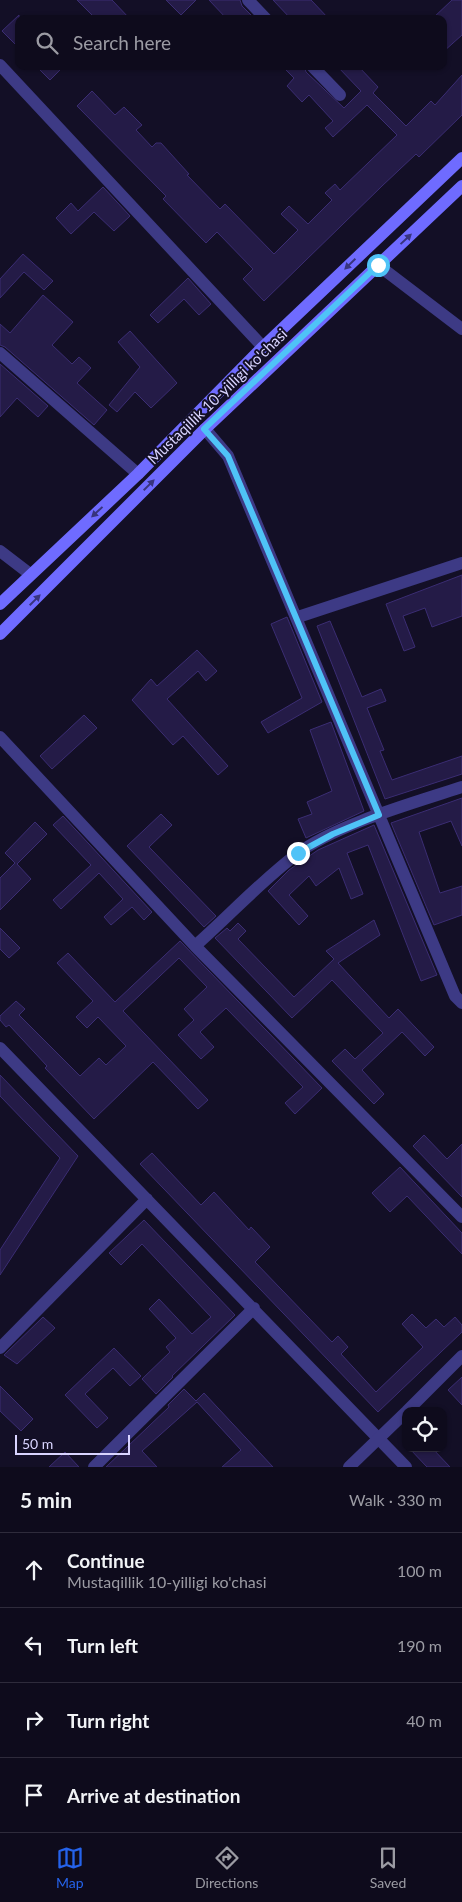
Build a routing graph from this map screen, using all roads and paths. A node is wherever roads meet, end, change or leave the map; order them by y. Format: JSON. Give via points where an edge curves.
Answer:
{"nodes":[{"id":1,"x":248,"y":0,"type":"edge"},
{"id":2,"x":262,"y":15,"type":"edge"},
{"id":3,"x":0,"y":65,"type":"edge"},
{"id":4,"x":316,"y":70,"type":"edge"},
{"id":5,"x":340,"y":95,"type":"dead end"},
{"id":6,"x":462,"y":158,"type":"edge"},
{"id":7,"x":462,"y":186,"type":"edge"},
{"id":8,"x":378,"y":265,"type":"junction"},
{"id":9,"x":462,"y":328,"type":"edge"},
{"id":10,"x":263,"y":347,"type":"junction"},
{"id":11,"x":0,"y":353,"type":"edge"},
{"id":12,"x":204,"y":429,"type":"junction"},
{"id":13,"x":138,"y":474,"type":"junction"},
{"id":14,"x":0,"y":550,"type":"edge"},
{"id":15,"x":462,"y":563,"type":"edge"},
{"id":16,"x":30,"y":574,"type":"junction"},
{"id":17,"x":0,"y":604,"type":"edge"},
{"id":18,"x":298,"y":617,"type":"junction"},
{"id":19,"x":0,"y":634,"type":"edge"},
{"id":20,"x":0,"y":737,"type":"edge"},
{"id":21,"x":462,"y":788,"type":"edge"},
{"id":22,"x":379,"y":815,"type":"junction"},
{"id":23,"x":195,"y":946,"type":"junction"},
{"id":24,"x":462,"y":1003,"type":"edge"},
{"id":25,"x":0,"y":1048,"type":"edge"},
{"id":26,"x":147,"y":1198,"type":"junction"},
{"id":27,"x":462,"y":1217,"type":"edge"},
{"id":28,"x":254,"y":1308,"type":"junction"},
{"id":29,"x":0,"y":1348,"type":"edge"},
{"id":30,"x":462,"y":1356,"type":"edge"},
{"id":31,"x":412,"y":1407,"type":"edge"},
{"id":32,"x":402,"y":1417,"type":"edge"},
{"id":33,"x":380,"y":1438,"type":"junction"},
{"id":34,"x":94,"y":1467,"type":"edge"},
{"id":35,"x":349,"y":1467,"type":"edge"},
{"id":36,"x":406,"y":1467,"type":"edge"}],
"edges":[{"from":1,"to":2,"type":"street"},
{"from":3,"to":10,"type":"street"},
{"from":4,"to":5,"type":"street"},
{"from":6,"to":10,"type":"main road","name":"Mustaqillik 10-yilligi ko'chasi","one_way":true},
{"from":8,"to":7,"type":"main road","name":"Mustaqillik 10-yilligi ko'chasi","one_way":true},
{"from":8,"to":9,"type":"street"},
{"from":8,"to":12,"type":"main road","name":"Mustaqillik 10-yilligi ko'chasi"},
{"from":10,"to":13,"type":"main road","name":"Mustaqillik 10-yilligi ko'chasi"},
{"from":11,"to":13,"type":"street"},
{"from":12,"to":18,"type":"street","via":[[228,456]]},
{"from":19,"to":12,"type":"main road","name":"Mustaqillik 10-yilligi ko'chasi","one_way":true},
{"from":13,"to":16,"type":"main road","name":"Mustaqillik 10-yilligi ko'chasi","one_way":true},
{"from":14,"to":16,"type":"street"},
{"from":15,"to":18,"type":"street"},
{"from":16,"to":17,"type":"main road","name":"Mustaqillik 10-yilligi ko'chasi"},
{"from":18,"to":22,"type":"street"},
{"from":20,"to":23,"type":"street"},
{"from":21,"to":22,"type":"street"},
{"from":22,"to":23,"type":"street","via":[[298,853]]},
{"from":22,"to":24,"type":"street","via":[[455,996]]},
{"from":23,"to":27,"type":"street"},
{"from":25,"to":26,"type":"street"},
{"from":26,"to":28,"type":"street"},
{"from":26,"to":29,"type":"street"},
{"from":28,"to":33,"type":"street"},
{"from":28,"to":34,"type":"street"},
{"from":30,"to":31,"type":"street"},
{"from":32,"to":33,"type":"street"},
{"from":33,"to":35,"type":"street"},
{"from":33,"to":36,"type":"street"}]}
